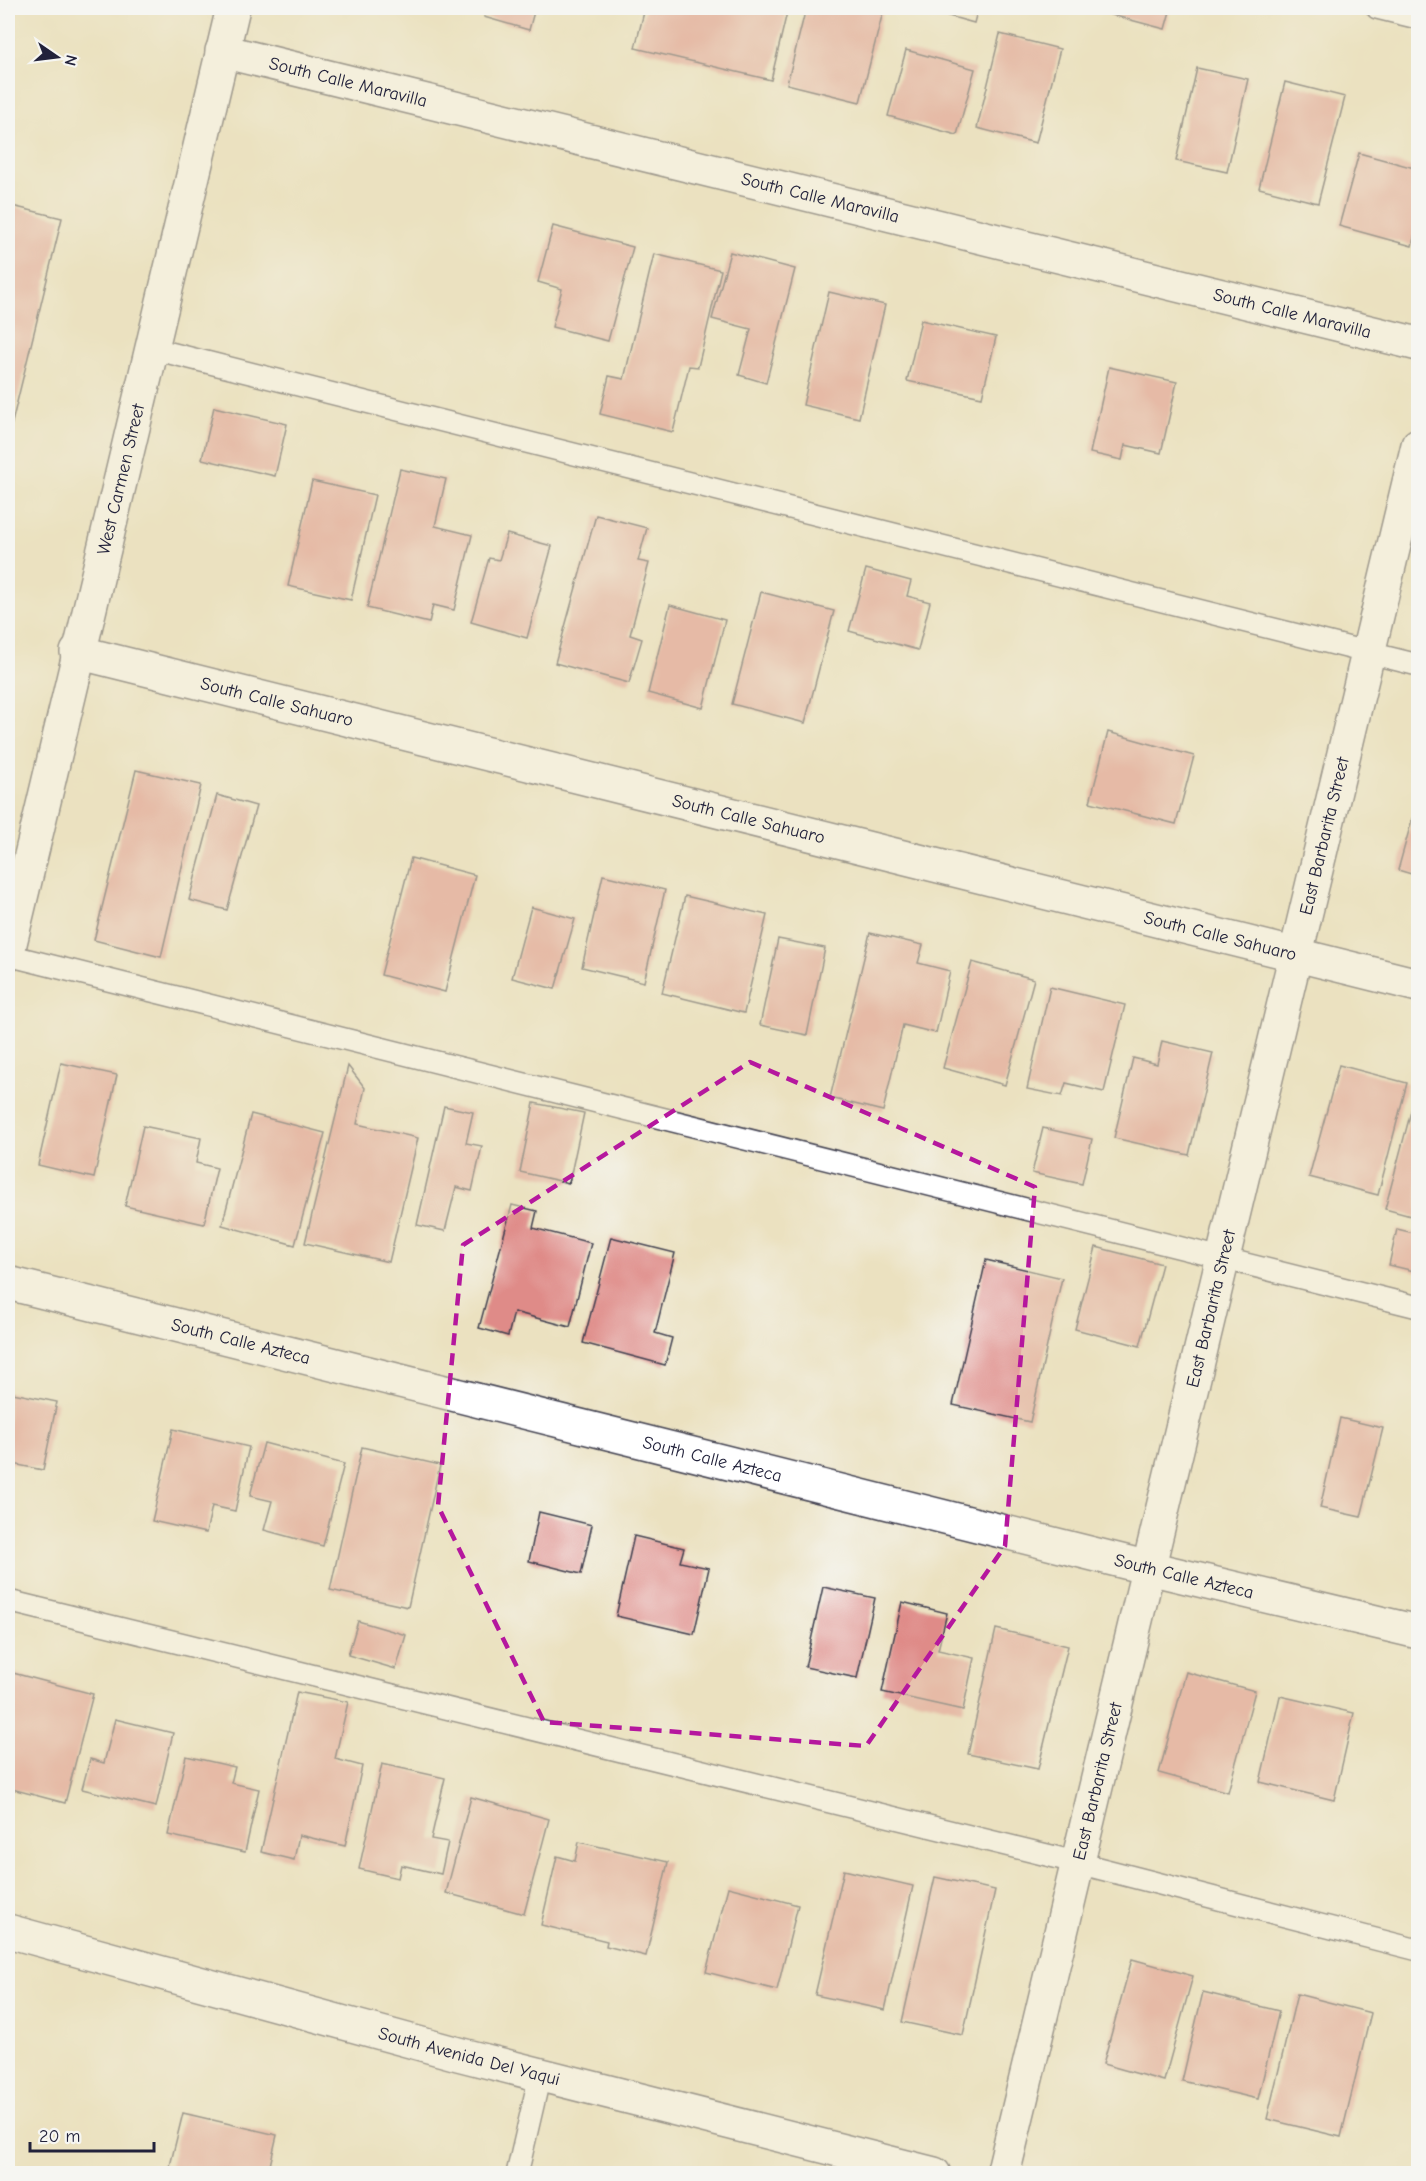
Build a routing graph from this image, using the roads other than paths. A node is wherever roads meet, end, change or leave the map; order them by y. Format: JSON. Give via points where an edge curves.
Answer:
{"nodes":[{"id":1,"x":233,"y":8,"type":"edge"},
{"id":2,"x":1377,"y":8,"type":"edge"},
{"id":3,"x":1419,"y":18,"type":"edge"},
{"id":4,"x":222,"y":51,"type":"junction"},
{"id":5,"x":1419,"y":344,"type":"edge"},
{"id":6,"x":150,"y":348,"type":"junction"},
{"id":7,"x":1419,"y":445,"type":"edge"},
{"id":8,"x":77,"y":652,"type":"junction"},
{"id":9,"x":1368,"y":653,"type":"junction"},
{"id":10,"x":1419,"y":665,"type":"edge"},
{"id":11,"x":8,"y":954,"type":"edge"},
{"id":12,"x":1298,"y":955,"type":"junction"},
{"id":13,"x":1419,"y":985,"type":"edge"},
{"id":14,"x":1223,"y":1258,"type":"junction"},
{"id":15,"x":8,"y":1283,"type":"edge"},
{"id":16,"x":1419,"y":1307,"type":"edge"},
{"id":17,"x":1149,"y":1568,"type":"junction"},
{"id":18,"x":8,"y":1601,"type":"edge"},
{"id":19,"x":1419,"y":1632,"type":"edge"},
{"id":20,"x":1078,"y":1863,"type":"junction"},
{"id":21,"x":8,"y":1931,"type":"edge"},
{"id":22,"x":1419,"y":1950,"type":"edge"},
{"id":23,"x":540,"y":2075,"type":"junction"},
{"id":24,"x":882,"y":2167,"type":"edge"},
{"id":25,"x":517,"y":2174,"type":"edge"},
{"id":26,"x":934,"y":2174,"type":"edge"},
{"id":27,"x":1003,"y":2174,"type":"edge"}],
"edges":[{"from":1,"to":4,"type":"street","name":"West Carmen Street"},
{"from":2,"to":3,"type":"lane"},
{"from":4,"to":5,"type":"street","name":"South Calle Maravilla"},
{"from":4,"to":6,"type":"street","name":"West Carmen Street"},
{"from":6,"to":8,"type":"street","name":"West Carmen Street"},
{"from":6,"to":9,"type":"lane"},
{"from":7,"to":9,"type":"street","name":"East Barbarita Street"},
{"from":8,"to":11,"type":"street","name":"West Carmen Street"},
{"from":8,"to":12,"type":"street","name":"South Calle Sahuaro"},
{"from":9,"to":10,"type":"lane"},
{"from":9,"to":12,"type":"street","name":"East Barbarita Street"},
{"from":11,"to":14,"type":"lane"},
{"from":12,"to":13,"type":"street","name":"South Calle Sahuaro"},
{"from":12,"to":14,"type":"street","name":"East Barbarita Street"},
{"from":14,"to":16,"type":"lane"},
{"from":14,"to":17,"type":"street","name":"East Barbarita Street"},
{"from":15,"to":17,"type":"street","name":"South Calle Azteca"},
{"from":17,"to":19,"type":"street","name":"South Calle Azteca"},
{"from":17,"to":20,"type":"street","name":"East Barbarita Street"},
{"from":18,"to":20,"type":"lane"},
{"from":20,"to":22,"type":"lane"},
{"from":20,"to":27,"type":"street","name":"East Barbarita Street"},
{"from":21,"to":23,"type":"street","name":"South Avenida Del Yaqui"},
{"from":23,"to":24,"type":"street","name":"South Avenida Del Yaqui"},
{"from":23,"to":25,"type":"lane"},
{"from":24,"to":26,"type":"street","name":"South Avenida Del Yaqui"}]}
